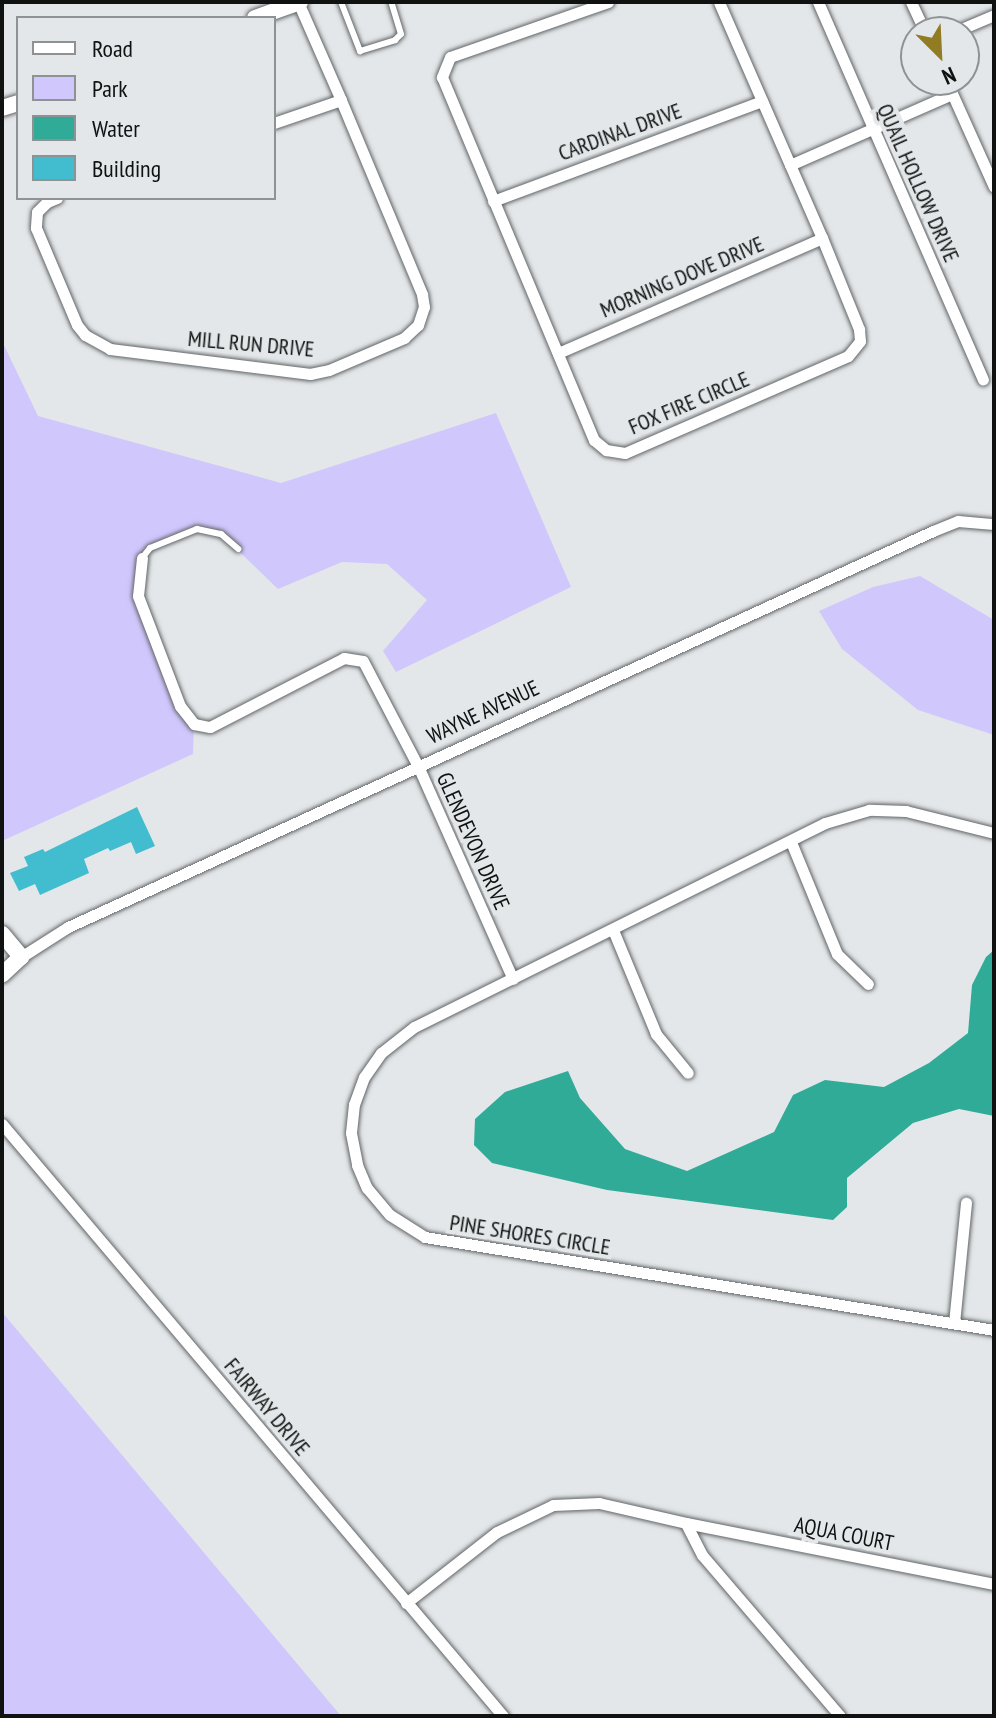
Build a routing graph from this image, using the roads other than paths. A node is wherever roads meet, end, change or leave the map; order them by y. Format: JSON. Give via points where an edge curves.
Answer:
{"nodes":[{"id":1,"x":298,"y":2,"type":"edge"},
{"id":2,"x":341,"y":2,"type":"edge"},
{"id":3,"x":391,"y":2,"type":"edge"},
{"id":4,"x":608,"y":2,"type":"edge"},
{"id":5,"x":719,"y":2,"type":"edge"},
{"id":6,"x":818,"y":2,"type":"edge"},
{"id":7,"x":260,"y":16,"type":"edge"},
{"id":8,"x":947,"y":96,"type":"edge"},
{"id":9,"x":953,"y":96,"type":"edge"},
{"id":10,"x":341,"y":100,"type":"junction"},
{"id":11,"x":762,"y":101,"type":"junction"},
{"id":12,"x":276,"y":122,"type":"edge"},
{"id":13,"x":873,"y":129,"type":"junction"},
{"id":14,"x":790,"y":165,"type":"junction"},
{"id":15,"x":994,"y":187,"type":"edge"},
{"id":16,"x":52,"y":200,"type":"edge"},
{"id":17,"x":493,"y":201,"type":"junction"},
{"id":18,"x":822,"y":238,"type":"junction"},
{"id":19,"x":558,"y":353,"type":"junction"},
{"id":20,"x":983,"y":379,"type":"dead end"},
{"id":21,"x":994,"y":524,"type":"edge"},
{"id":22,"x":238,"y":549,"type":"dead end"},
{"id":23,"x":142,"y":558,"type":"joint"},
{"id":24,"x":418,"y":766,"type":"junction"},
{"id":25,"x":994,"y":833,"type":"edge"},
{"id":26,"x":791,"y":842,"type":"junction"},
{"id":27,"x":613,"y":930,"type":"junction"},
{"id":28,"x":2,"y":934,"type":"edge"},
{"id":29,"x":21,"y":957,"type":"junction"},
{"id":30,"x":2,"y":975,"type":"edge"},
{"id":31,"x":513,"y":979,"type":"junction"},
{"id":32,"x":868,"y":984,"type":"dead end"},
{"id":33,"x":688,"y":1073,"type":"dead end"},
{"id":34,"x":2,"y":1124,"type":"edge"},
{"id":35,"x":966,"y":1203,"type":"dead end"},
{"id":36,"x":954,"y":1323,"type":"junction"},
{"id":37,"x":994,"y":1330,"type":"edge"},
{"id":38,"x":686,"y":1523,"type":"junction"},
{"id":39,"x":994,"y":1584,"type":"edge"},
{"id":40,"x":406,"y":1603,"type":"junction"},
{"id":41,"x":503,"y":1716,"type":"edge"},
{"id":42,"x":840,"y":1716,"type":"edge"}],
"edges":[{"from":1,"to":7,"type":"street"},
{"from":1,"to":10,"type":"street","name":"MILL RUN DRIVE"},
{"from":2,"to":3,"type":"lane","via":[[358,47],[366,51],[401,34]]},
{"from":4,"to":17,"type":"street","name":"FOX FIRE CIRCLE","via":[[450,57],[443,67],[442,77]]},
{"from":5,"to":11,"type":"street","name":"FOX FIRE CIRCLE"},
{"from":6,"to":13,"type":"street","name":"QUAIL HOLLOW DRIVE"},
{"from":8,"to":13,"type":"street"},
{"from":9,"to":15,"type":"street"},
{"from":10,"to":12,"type":"street"},
{"from":10,"to":16,"type":"street","name":"MILL RUN DRIVE","via":[[424,307],[418,325],[404,338],[329,370],[310,374],[110,349],[85,335],[36,228],[37,212]]},
{"from":11,"to":14,"type":"street","name":"FOX FIRE CIRCLE"},
{"from":11,"to":17,"type":"street","name":"CARDINAL DRIVE"},
{"from":13,"to":14,"type":"street"},
{"from":13,"to":20,"type":"street","name":"QUAIL HOLLOW DRIVE"},
{"from":14,"to":18,"type":"street","name":"FOX FIRE CIRCLE"},
{"from":17,"to":19,"type":"street","name":"FOX FIRE CIRCLE"},
{"from":18,"to":19,"type":"street","name":"MORNING DOVE DRIVE"},
{"from":18,"to":19,"type":"street","name":"FOX FIRE CIRCLE","via":[[859,329],[854,349],[667,435],[625,453],[606,450],[594,440]]},
{"from":21,"to":24,"type":"street","name":"WAYNE AVENUE","via":[[958,521],[933,531]]},
{"from":22,"to":23,"type":"lane","via":[[221,534],[197,529],[150,548]]},
{"from":23,"to":24,"type":"street","name":"GLENDEVON DRIVE","via":[[138,596],[180,706],[194,724],[210,727],[344,658],[363,661]]},
{"from":24,"to":29,"type":"street","name":"WAYNE AVENUE","via":[[68,927]]},
{"from":24,"to":31,"type":"street","name":"GLENDEVON DRIVE"},
{"from":25,"to":26,"type":"street","name":"PINE SHORES CIRCLE","via":[[906,811],[854,812]]},
{"from":26,"to":27,"type":"street","name":"PINE SHORES CIRCLE"},
{"from":26,"to":32,"type":"street","via":[[837,954]]},
{"from":27,"to":31,"type":"street","name":"PINE SHORES CIRCLE"},
{"from":27,"to":33,"type":"street","via":[[656,1034]]},
{"from":28,"to":29,"type":"street"},
{"from":29,"to":30,"type":"street","name":"WAYNE AVENUE"},
{"from":31,"to":36,"type":"street","name":"PINE SHORES CIRCLE","via":[[414,1027],[381,1053],[364,1077],[351,1133],[357,1165],[367,1188],[390,1215],[425,1237],[450,1243]]},
{"from":34,"to":40,"type":"street","name":"FAIRWAY DRIVE"},
{"from":35,"to":36,"type":"street"},
{"from":36,"to":37,"type":"street","name":"PINE SHORES CIRCLE"},
{"from":38,"to":39,"type":"street","name":"AQUA COURT"},
{"from":38,"to":40,"type":"street","name":"AQUA COURT","via":[[599,1503],[553,1505],[497,1532]]},
{"from":38,"to":42,"type":"street","via":[[702,1555]]},
{"from":40,"to":41,"type":"street","name":"FAIRWAY DRIVE"}]}
